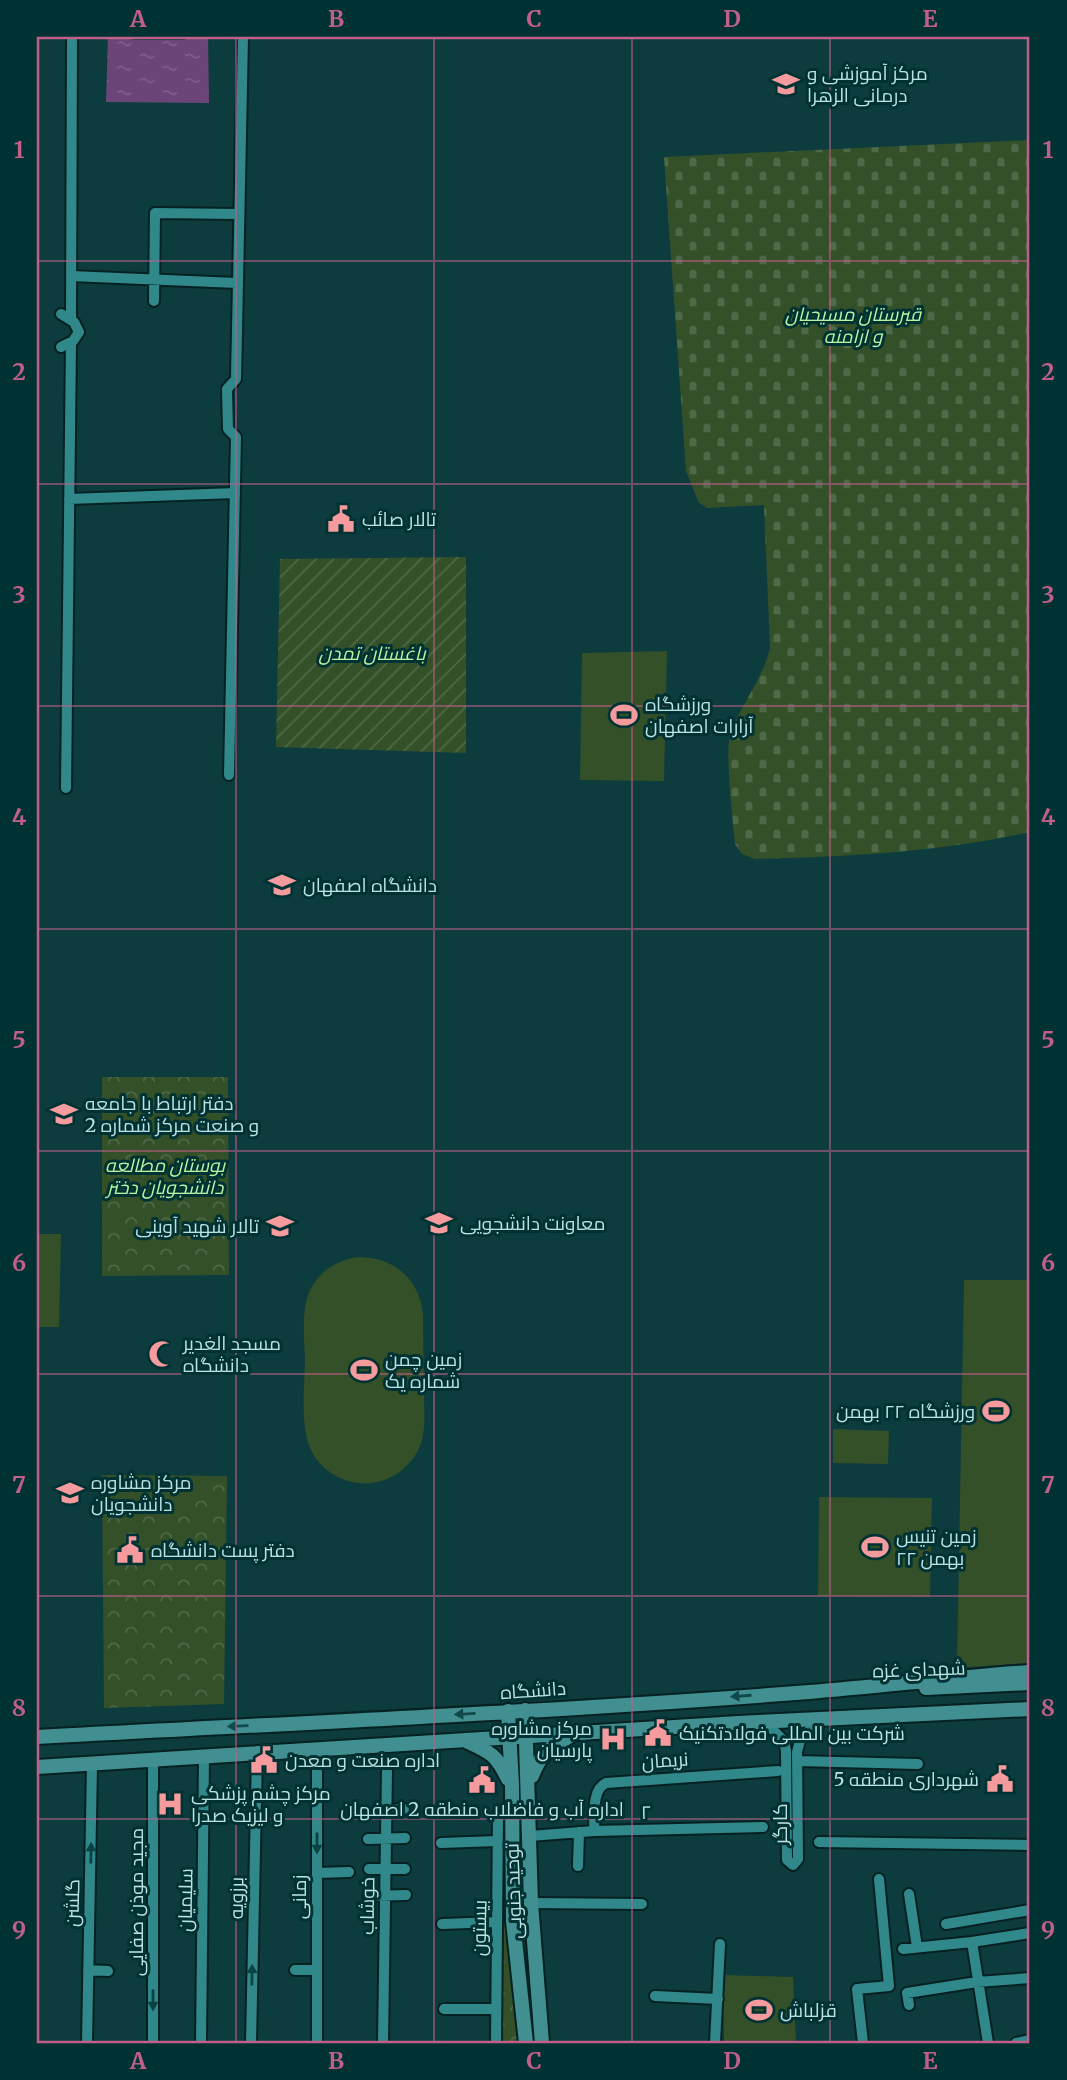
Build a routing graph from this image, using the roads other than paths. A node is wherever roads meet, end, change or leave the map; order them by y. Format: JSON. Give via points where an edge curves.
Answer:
{"nodes":[{"id":1,"x":72,"y":37,"type":"edge"},
{"id":2,"x":243,"y":37,"type":"edge"},
{"id":3,"x":239,"y":214,"type":"junction"},
{"id":4,"x":71,"y":276,"type":"junction"},
{"id":5,"x":155,"y":280,"type":"junction"},
{"id":6,"x":237,"y":283,"type":"junction"},
{"id":7,"x":155,"y":301,"type":"dead end"},
{"id":8,"x":235,"y":493,"type":"junction"},
{"id":9,"x":69,"y":499,"type":"junction"},
{"id":10,"x":229,"y":775,"type":"dead end"},
{"id":11,"x":66,"y":788,"type":"dead end"},
{"id":12,"x":1030,"y":1672,"type":"edge"},
{"id":13,"x":1030,"y":1683,"type":"edge"},
{"id":14,"x":809,"y":1692,"type":"junction"},
{"id":15,"x":1030,"y":1700,"type":"edge"},
{"id":16,"x":1030,"y":1709,"type":"edge"},
{"id":17,"x":525,"y":1710,"type":"junction"},
{"id":18,"x":508,"y":1711,"type":"junction"},
{"id":19,"x":819,"y":1718,"type":"junction"},
{"id":20,"x":764,"y":1721,"type":"junction"},
{"id":21,"x":575,"y":1733,"type":"junction"},
{"id":22,"x":37,"y":1737,"type":"edge"},
{"id":23,"x":527,"y":1737,"type":"junction"},
{"id":24,"x":508,"y":1738,"type":"junction"},
{"id":25,"x":467,"y":1741,"type":"junction"},
{"id":26,"x":317,"y":1750,"type":"junction"},
{"id":27,"x":257,"y":1754,"type":"junction"},
{"id":28,"x":204,"y":1757,"type":"junction"},
{"id":29,"x":153,"y":1760,"type":"junction"},
{"id":30,"x":797,"y":1761,"type":"junction"},
{"id":31,"x":92,"y":1764,"type":"junction"},
{"id":32,"x":918,"y":1764,"type":"dead end"},
{"id":33,"x":37,"y":1767,"type":"edge"},
{"id":34,"x":387,"y":1770,"type":"dead end"},
{"id":35,"x":778,"y":1771,"type":"dead end"},
{"id":36,"x":529,"y":1784,"type":"junction"},
{"id":37,"x":512,"y":1785,"type":"junction"},
{"id":38,"x":386,"y":1809,"type":"junction"},
{"id":39,"x":404,"y":1809,"type":"dead end"},
{"id":40,"x":498,"y":1814,"type":"dead end"},
{"id":41,"x":763,"y":1827,"type":"dead end"},
{"id":42,"x":594,"y":1831,"type":"junction"},
{"id":43,"x":579,"y":1832,"type":"junction"},
{"id":44,"x":530,"y":1836,"type":"junction"},
{"id":45,"x":405,"y":1838,"type":"dead end"},
{"id":46,"x":368,"y":1839,"type":"dead end"},
{"id":47,"x":386,"y":1839,"type":"junction"},
{"id":48,"x":498,"y":1842,"type":"junction"},
{"id":49,"x":819,"y":1842,"type":"dead end"},
{"id":50,"x":441,"y":1843,"type":"dead end"},
{"id":51,"x":1030,"y":1845,"type":"edge"},
{"id":52,"x":578,"y":1866,"type":"dead end"},
{"id":53,"x":369,"y":1869,"type":"dead end"},
{"id":54,"x":385,"y":1869,"type":"junction"},
{"id":55,"x":405,"y":1869,"type":"dead end"},
{"id":56,"x":349,"y":1872,"type":"dead end"},
{"id":57,"x":317,"y":1873,"type":"junction"},
{"id":58,"x":879,"y":1879,"type":"dead end"},
{"id":59,"x":909,"y":1894,"type":"dead end"},
{"id":60,"x":406,"y":1895,"type":"dead end"},
{"id":61,"x":368,"y":1896,"type":"dead end"},
{"id":62,"x":385,"y":1896,"type":"junction"},
{"id":63,"x":531,"y":1903,"type":"junction"},
{"id":64,"x":642,"y":1904,"type":"dead end"},
{"id":65,"x":1030,"y":1910,"type":"edge"},
{"id":66,"x":513,"y":1917,"type":"junction"},
{"id":67,"x":497,"y":1922,"type":"junction"},
{"id":68,"x":442,"y":1924,"type":"dead end"},
{"id":69,"x":946,"y":1924,"type":"dead end"},
{"id":70,"x":1030,"y":1933,"type":"edge"},
{"id":71,"x":972,"y":1942,"type":"junction"},
{"id":72,"x":720,"y":1944,"type":"dead end"},
{"id":73,"x":917,"y":1947,"type":"junction"},
{"id":74,"x":903,"y":1949,"type":"dead end"},
{"id":75,"x":974,"y":1965,"type":"junction"},
{"id":76,"x":962,"y":1966,"type":"dead end"},
{"id":77,"x":88,"y":1970,"type":"junction"},
{"id":78,"x":295,"y":1970,"type":"dead end"},
{"id":79,"x":317,"y":1970,"type":"junction"},
{"id":80,"x":108,"y":1971,"type":"dead end"},
{"id":81,"x":1030,"y":1978,"type":"edge"},
{"id":82,"x":977,"y":1982,"type":"junction"},
{"id":83,"x":655,"y":1996,"type":"dead end"},
{"id":84,"x":718,"y":1999,"type":"junction"},
{"id":85,"x":539,"y":2003,"type":"junction"},
{"id":86,"x":909,"y":2005,"type":"dead end"},
{"id":87,"x":444,"y":2009,"type":"dead end"},
{"id":88,"x":496,"y":2009,"type":"junction"},
{"id":89,"x":1030,"y":2040,"type":"edge"},
{"id":90,"x":87,"y":2043,"type":"edge"},
{"id":91,"x":153,"y":2043,"type":"edge"},
{"id":92,"x":201,"y":2043,"type":"edge"},
{"id":93,"x":250,"y":2043,"type":"edge"},
{"id":94,"x":317,"y":2043,"type":"edge"},
{"id":95,"x":383,"y":2043,"type":"edge"},
{"id":96,"x":496,"y":2043,"type":"edge"},
{"id":97,"x":526,"y":2043,"type":"edge"},
{"id":98,"x":542,"y":2043,"type":"edge"},
{"id":99,"x":715,"y":2043,"type":"edge"},
{"id":100,"x":863,"y":2043,"type":"edge"},
{"id":101,"x":988,"y":2043,"type":"edge"},
{"id":102,"x":1016,"y":2043,"type":"edge"}],
"edges":[{"from":1,"to":4,"type":"street"},
{"from":2,"to":3,"type":"street"},
{"from":3,"to":5,"type":"street","via":[[155,213]]},
{"from":3,"to":6,"type":"street"},
{"from":4,"to":5,"type":"street"},
{"from":4,"to":9,"type":"street","via":[[66,317],[79,332],[66,345]]},
{"from":5,"to":6,"type":"street"},
{"from":5,"to":7,"type":"street"},
{"from":6,"to":8,"type":"street","via":[[236,379],[227,389],[228,429],[236,437]]},
{"from":8,"to":9,"type":"street"},
{"from":8,"to":10,"type":"street"},
{"from":9,"to":11,"type":"street"},
{"from":12,"to":14,"type":"main road","name":"دانشگاه"},
{"from":13,"to":14,"type":"main road","name":"شهدای غزه"},
{"from":14,"to":17,"type":"main road","name":"دانشگاه","one_way":true},
{"from":15,"to":19,"type":"main road","name":"شهدای غزه"},
{"from":16,"to":19,"type":"main road"},
{"from":17,"to":18,"type":"main road","name":"دانشگاه"},
{"from":17,"to":23,"type":"main road","name":"توحید جنوبی"},
{"from":18,"to":22,"type":"main road","name":"دانشگاه","one_way":true},
{"from":18,"to":24,"type":"main road","name":"توحید جنوبی"},
{"from":19,"to":20,"type":"main road"},
{"from":19,"to":30,"type":"street","name":"کارگر","via":[[800,1741]]},
{"from":20,"to":21,"type":"main road"},
{"from":20,"to":30,"type":"street","name":"کارگر","via":[[786,1751],[787,1860],[793,1865],[798,1859]]},
{"from":21,"to":23,"type":"main road"},
{"from":21,"to":36,"type":"main road","via":[[538,1760]]},
{"from":23,"to":24,"type":"main road"},
{"from":23,"to":36,"type":"main road","name":"توحید جنوبی"},
{"from":24,"to":25,"type":"main road"},
{"from":24,"to":37,"type":"main road","name":"توحید جنوبی"},
{"from":25,"to":26,"type":"main road"},
{"from":25,"to":37,"type":"main road","via":[[491,1753]]},
{"from":26,"to":27,"type":"main road"},
{"from":26,"to":57,"type":"street","name":"زمانی","one_way":true},
{"from":27,"to":28,"type":"main road"},
{"from":93,"to":27,"type":"street","name":"برزویه","one_way":true},
{"from":28,"to":29,"type":"main road"},
{"from":28,"to":92,"type":"street","name":"سلیمیان"},
{"from":29,"to":31,"type":"main road"},
{"from":29,"to":91,"type":"street","name":"مجید موذن صفایی","one_way":true},
{"from":30,"to":32,"type":"street"},
{"from":31,"to":33,"type":"main road"},
{"from":77,"to":31,"type":"street","name":"گلشن","one_way":true},
{"from":34,"to":38,"type":"street","name":"خوشاب"},
{"from":35,"to":42,"type":"street","name":"نریمان","via":[[606,1783],[597,1791]]},
{"from":36,"to":44,"type":"main road","name":"توحید جنوبی"},
{"from":37,"to":66,"type":"main road","name":"توحید جنوبی"},
{"from":38,"to":39,"type":"street"},
{"from":38,"to":47,"type":"street","name":"خوشاب"},
{"from":40,"to":48,"type":"street","name":"بیستون"},
{"from":41,"to":42,"type":"street","name":"۲"},
{"from":42,"to":43,"type":"street","name":"۲"},
{"from":43,"to":44,"type":"street","name":"۲"},
{"from":43,"to":52,"type":"street"},
{"from":44,"to":63,"type":"main road","name":"توحید جنوبی"},
{"from":45,"to":47,"type":"street"},
{"from":46,"to":47,"type":"street"},
{"from":47,"to":54,"type":"street","name":"خوشاب"},
{"from":48,"to":50,"type":"street"},
{"from":48,"to":67,"type":"street","name":"بیستون"},
{"from":49,"to":51,"type":"street"},
{"from":53,"to":54,"type":"street"},
{"from":54,"to":55,"type":"street"},
{"from":54,"to":62,"type":"street","name":"خوشاب"},
{"from":56,"to":57,"type":"street"},
{"from":57,"to":79,"type":"street","name":"زمانی"},
{"from":58,"to":100,"type":"street","via":[[889,1986],[857,1989]]},
{"from":59,"to":73,"type":"street"},
{"from":60,"to":62,"type":"street"},
{"from":61,"to":62,"type":"street"},
{"from":62,"to":95,"type":"street","name":"خوشاب"},
{"from":63,"to":64,"type":"street"},
{"from":63,"to":85,"type":"main road","name":"توحید جنوبی"},
{"from":65,"to":69,"type":"street"},
{"from":66,"to":85,"type":"main road","via":[[520,1913],[528,1987]]},
{"from":66,"to":97,"type":"main road","name":"توحید جنوبی"},
{"from":67,"to":68,"type":"street"},
{"from":67,"to":88,"type":"street","name":"بیستون"},
{"from":70,"to":71,"type":"street"},
{"from":71,"to":73,"type":"street"},
{"from":71,"to":75,"type":"street"},
{"from":72,"to":84,"type":"street"},
{"from":73,"to":74,"type":"street"},
{"from":75,"to":76,"type":"street"},
{"from":75,"to":82,"type":"street"},
{"from":77,"to":80,"type":"street"},
{"from":77,"to":90,"type":"street","name":"گلشن"},
{"from":78,"to":79,"type":"street"},
{"from":79,"to":94,"type":"street","name":"زمانی"},
{"from":81,"to":82,"type":"street"},
{"from":82,"to":86,"type":"street","via":[[907,1993]]},
{"from":82,"to":101,"type":"street"},
{"from":83,"to":84,"type":"street"},
{"from":84,"to":99,"type":"street"},
{"from":85,"to":98,"type":"main road","name":"توحید جنوبی"},
{"from":87,"to":88,"type":"street"},
{"from":88,"to":96,"type":"street","name":"بیستون"},
{"from":89,"to":102,"type":"street"}]}
